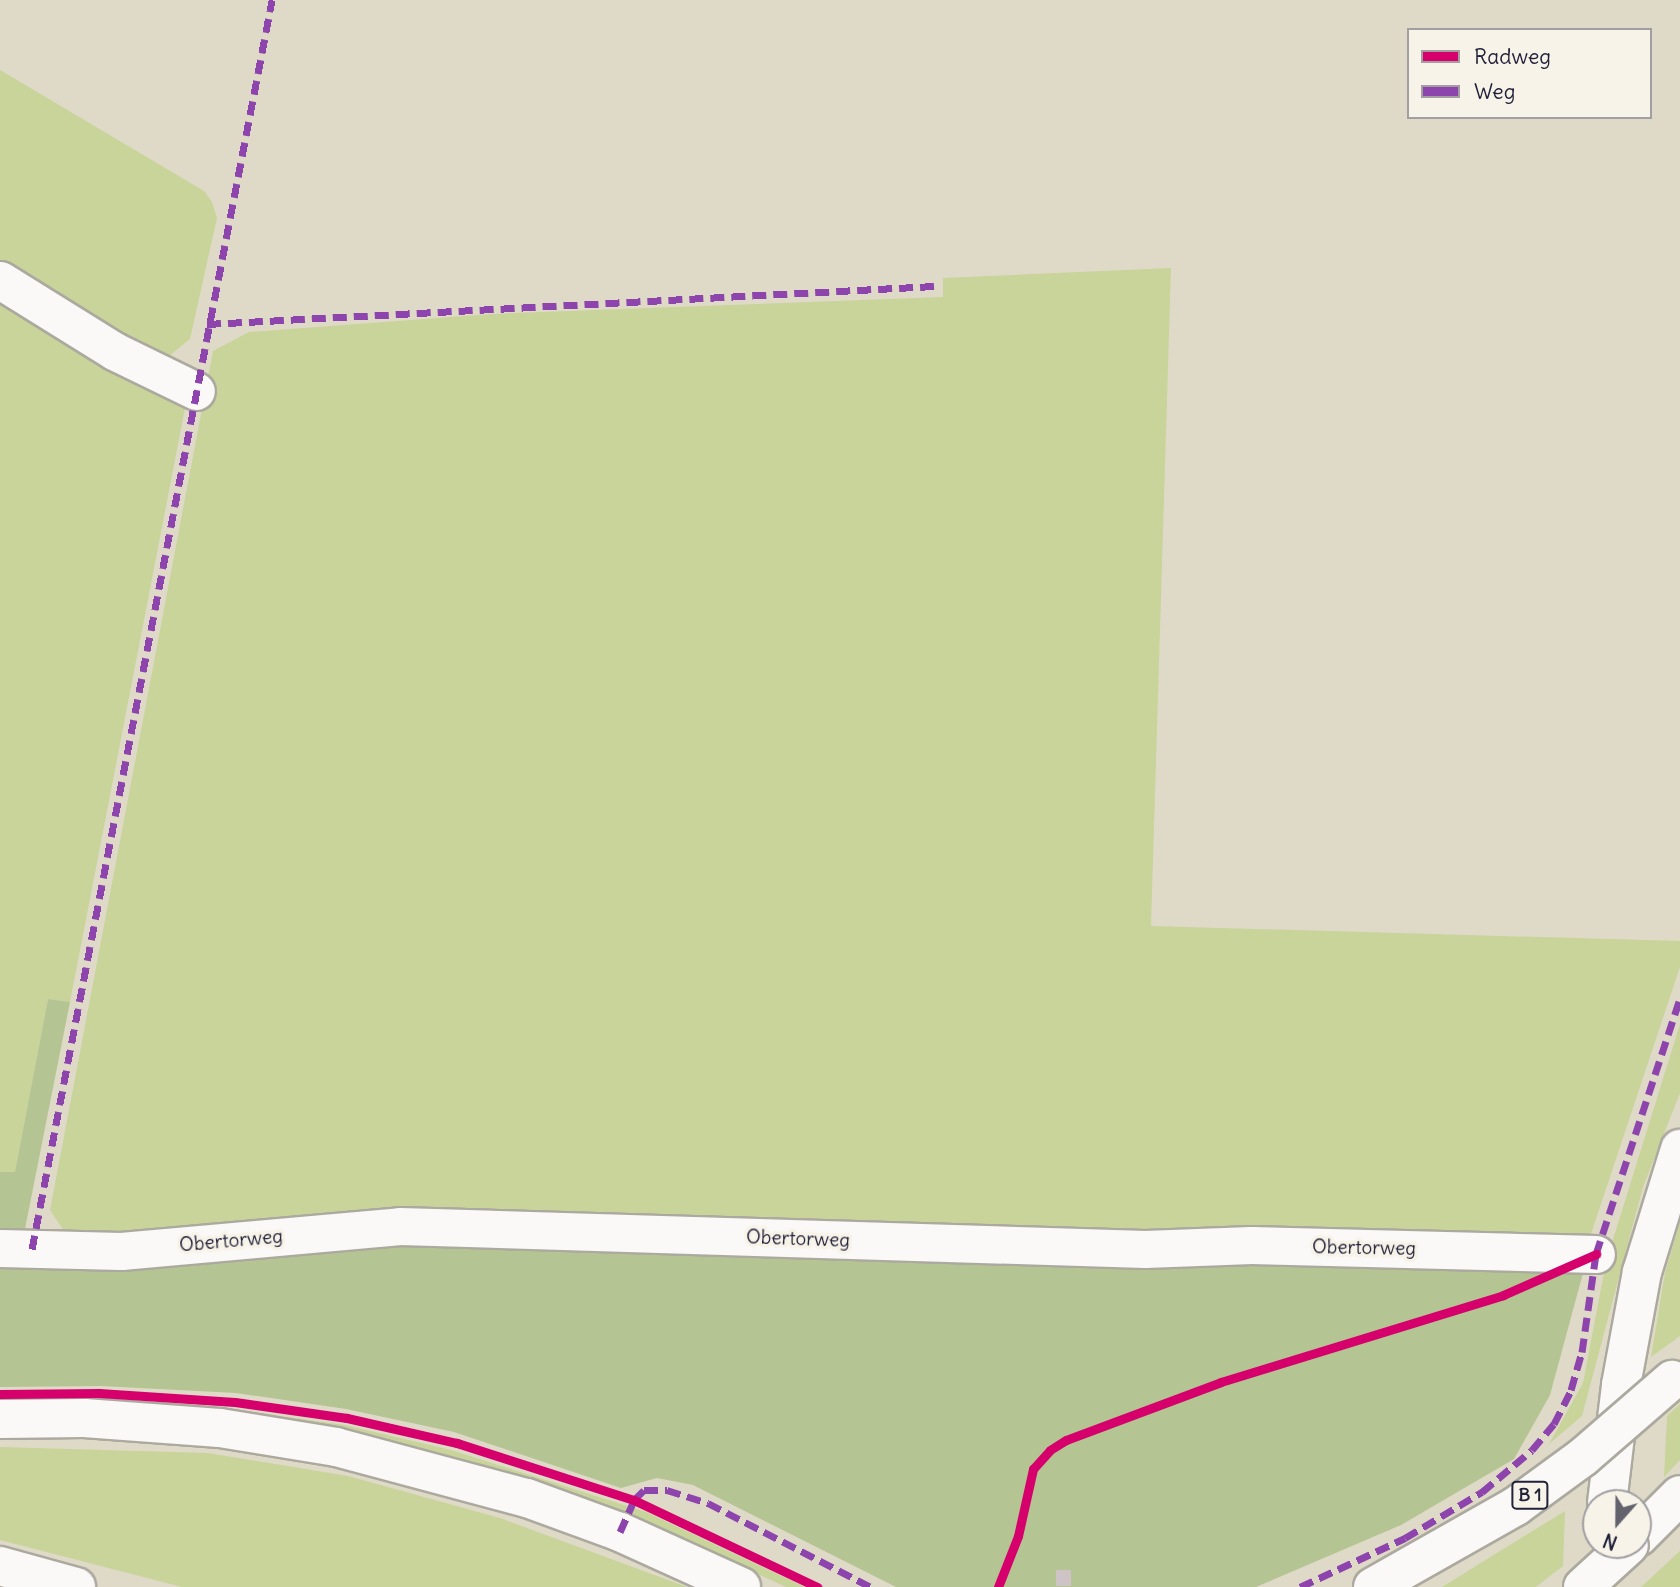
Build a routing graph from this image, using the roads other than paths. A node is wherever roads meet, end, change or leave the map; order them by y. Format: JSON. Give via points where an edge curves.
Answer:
{"nodes":[{"id":1,"x":0,"y":280,"type":"edge"},
{"id":2,"x":196,"y":391,"type":"dead end"},
{"id":3,"x":1680,"y":1149,"type":"edge"},
{"id":4,"x":0,"y":1248,"type":"edge"},
{"id":5,"x":1596,"y":1254,"type":"dead end"},
{"id":6,"x":1676,"y":1376,"type":"edge"},
{"id":7,"x":0,"y":1419,"type":"edge"},
{"id":8,"x":1609,"y":1489,"type":"edge"},
{"id":9,"x":1605,"y":1559,"type":"edge"},
{"id":10,"x":1614,"y":1559,"type":"edge"},
{"id":11,"x":0,"y":1566,"type":"edge"},
{"id":12,"x":60,"y":1583,"type":"edge"},
{"id":13,"x":741,"y":1587,"type":"edge"},
{"id":14,"x":1373,"y":1587,"type":"edge"},
{"id":15,"x":1583,"y":1587,"type":"edge"},
{"id":16,"x":1604,"y":1587,"type":"edge"}],
"edges":[{"from":1,"to":2,"type":"lane","via":[[114,351]]},
{"from":3,"to":8,"type":"highway","via":[[1642,1272],[1621,1385]]},
{"from":4,"to":5,"type":"lane","name":"Obertorweg","via":[[121,1251],[400,1226],[1145,1249],[1251,1245]]},
{"from":6,"to":14,"type":"highway","number":"B 1","bridge":true,"via":[[1583,1457],[1516,1506]]},
{"from":7,"to":13,"type":"highway","via":[[84,1418],[220,1428],[336,1447],[539,1503],[620,1532]]},
{"from":9,"to":16,"type":"highway"},
{"from":10,"to":15,"type":"highway","bridge":true},
{"from":11,"to":12,"type":"highway"}]}
